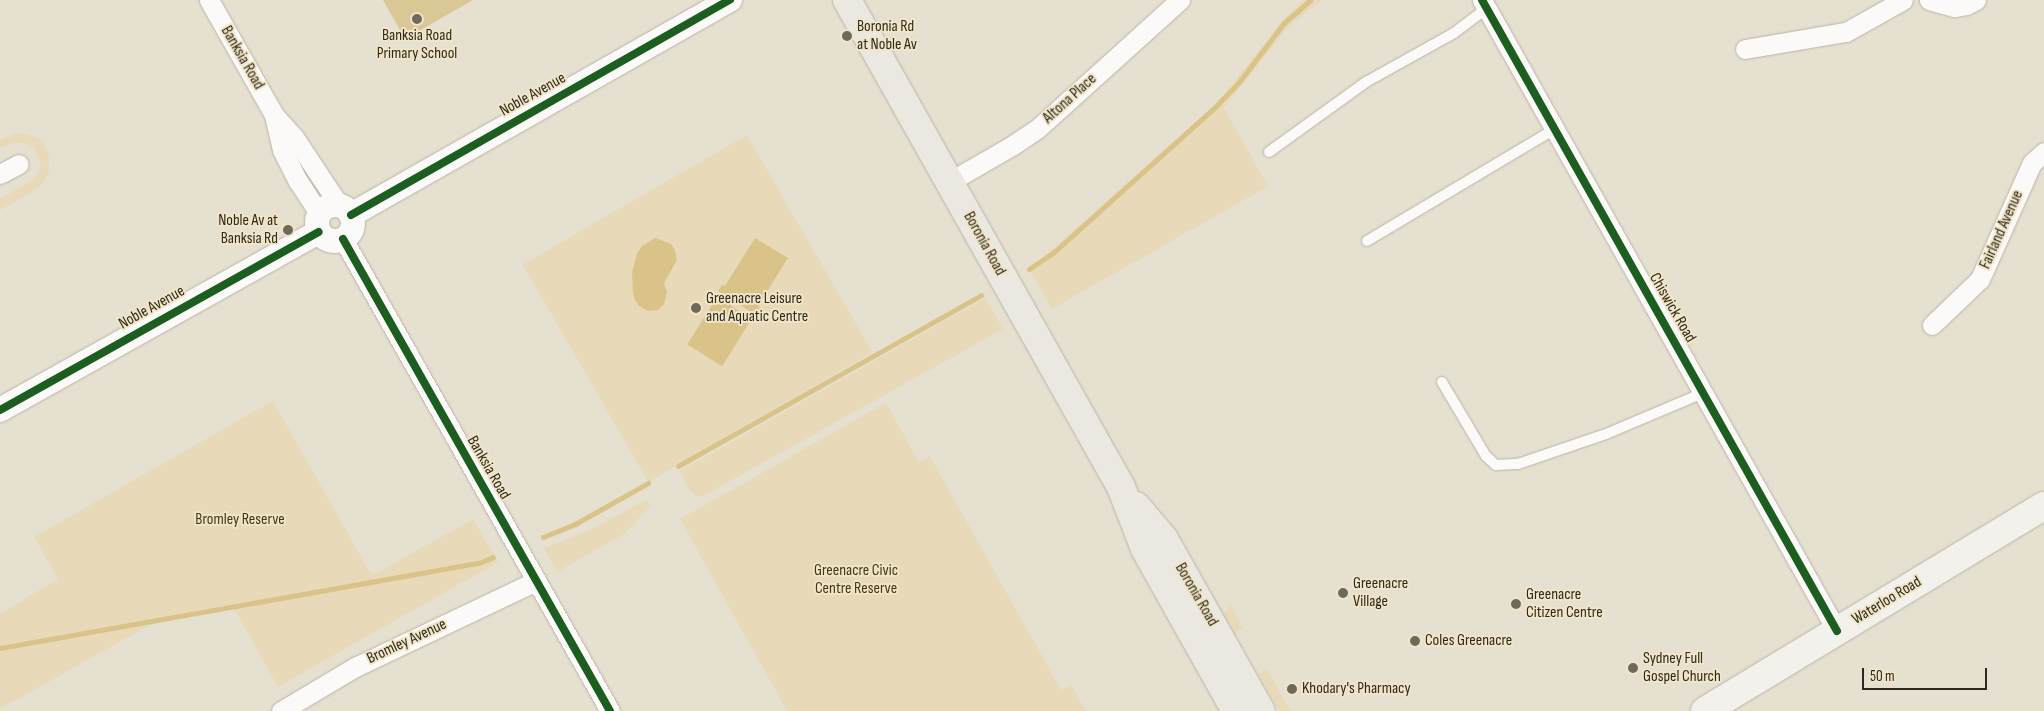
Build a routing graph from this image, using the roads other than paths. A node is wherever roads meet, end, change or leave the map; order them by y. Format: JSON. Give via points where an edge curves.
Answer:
{"nodes":[{"id":1,"x":209,"y":0,"type":"edge"},
{"id":2,"x":730,"y":0,"type":"edge"},
{"id":3,"x":847,"y":0,"type":"edge"},
{"id":4,"x":1180,"y":0,"type":"edge"},
{"id":5,"x":1903,"y":0,"type":"edge"},
{"id":6,"x":1930,"y":0,"type":"edge"},
{"id":7,"x":1976,"y":0,"type":"edge"},
{"id":8,"x":1485,"y":4,"type":"edge"},
{"id":9,"x":1745,"y":49,"type":"dead end"},
{"id":10,"x":1555,"y":129,"type":"junction"},
{"id":11,"x":1269,"y":152,"type":"dead end"},
{"id":12,"x":2044,"y":152,"type":"edge"},
{"id":13,"x":19,"y":164,"type":"dead end"},
{"id":14,"x":0,"y":174,"type":"edge"},
{"id":15,"x":949,"y":182,"type":"junction"},
{"id":16,"x":332,"y":216,"type":"junction"},
{"id":17,"x":343,"y":239,"type":"joint"},
{"id":18,"x":1367,"y":240,"type":"dead end"},
{"id":19,"x":1932,"y":325,"type":"dead end"},
{"id":20,"x":1442,"y":382,"type":"dead end"},
{"id":21,"x":1704,"y":393,"type":"junction"},
{"id":22,"x":0,"y":410,"type":"edge"},
{"id":23,"x":1121,"y":487,"type":"junction"},
{"id":24,"x":2044,"y":506,"type":"edge"},
{"id":25,"x":536,"y":581,"type":"junction"},
{"id":26,"x":1837,"y":631,"type":"junction"},
{"id":27,"x":281,"y":711,"type":"edge"},
{"id":28,"x":610,"y":711,"type":"edge"},
{"id":29,"x":1236,"y":711,"type":"edge"},
{"id":30,"x":1261,"y":711,"type":"edge"},
{"id":31,"x":1705,"y":711,"type":"edge"}],
"edges":[{"from":1,"to":16,"type":"street","name":"Banksia Road","via":[[274,115],[282,150],[298,180]]},
{"from":2,"to":16,"type":"street","name":"Noble Avenue"},
{"from":3,"to":15,"type":"main road","name":"Boronia Road"},
{"from":4,"to":15,"type":"street","name":"Altona Place","via":[[1037,129]]},
{"from":5,"to":9,"type":"street","via":[[1846,32]]},
{"from":6,"to":7,"type":"street","via":[[1954,7]]},
{"from":8,"to":10,"type":"street","name":"Chiswick Road"},
{"from":8,"to":11,"type":"lane","via":[[1454,33],[1366,82]]},
{"from":10,"to":18,"type":"lane"},
{"from":10,"to":21,"type":"street","name":"Chiswick Road"},
{"from":12,"to":19,"type":"street","name":"Fairland Avenue","via":[[2032,163],[1980,279]]},
{"from":13,"to":14,"type":"street"},
{"from":15,"to":23,"type":"main road","name":"Boronia Road"},
{"from":16,"to":17,"type":"street","via":[[332,241]]},
{"from":16,"to":22,"type":"street","name":"Noble Avenue"},
{"from":17,"to":25,"type":"street","name":"Banksia Road"},
{"from":20,"to":21,"type":"lane","via":[[1486,456],[1496,465],[1518,464],[1598,437]]},
{"from":21,"to":26,"type":"street","name":"Chiswick Road"},
{"from":23,"to":29,"type":"main road","name":"Boronia Road","via":[[1145,549]]},
{"from":23,"to":30,"type":"main road","name":"Boronia Road","via":[[1164,539]]},
{"from":24,"to":26,"type":"main road","name":"Waterloo Road"},
{"from":25,"to":27,"type":"street","name":"Bromley Avenue","via":[[355,667]]},
{"from":25,"to":28,"type":"street","name":"Banksia Road"},
{"from":26,"to":31,"type":"main road","name":"Waterloo Road"}]}
